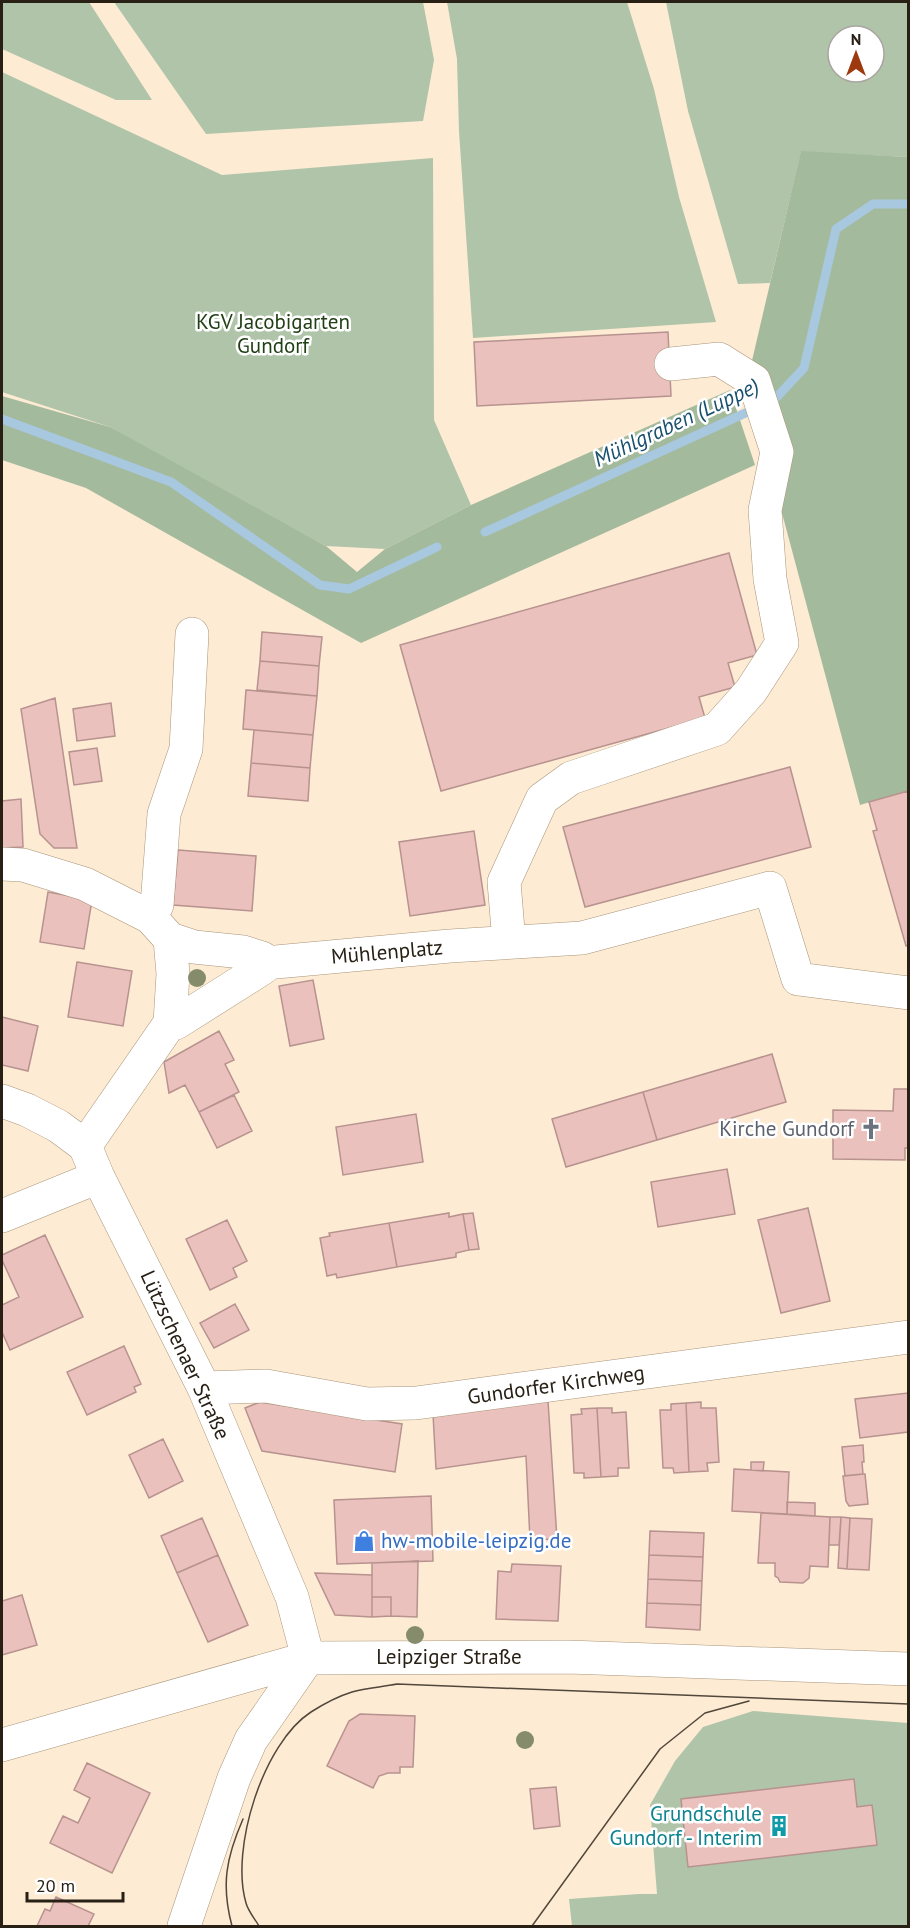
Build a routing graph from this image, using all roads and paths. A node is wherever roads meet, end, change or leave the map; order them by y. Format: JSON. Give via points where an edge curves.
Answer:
{"nodes":[{"id":1,"x":670,"y":364,"type":"dead end"},
{"id":2,"x":192,"y":634,"type":"dead end"},
{"id":3,"x":2,"y":864,"type":"edge"},
{"id":4,"x":160,"y":928,"type":"junction"},
{"id":5,"x":509,"y":942,"type":"junction"},
{"id":6,"x":265,"y":963,"type":"junction"},
{"id":7,"x":909,"y":993,"type":"edge"},
{"id":8,"x":170,"y":1023,"type":"junction"},
{"id":9,"x":2,"y":1101,"type":"edge"},
{"id":10,"x":85,"y":1146,"type":"junction"},
{"id":11,"x":98,"y":1177,"type":"junction"},
{"id":12,"x":2,"y":1216,"type":"edge"},
{"id":13,"x":909,"y":1337,"type":"edge"},
{"id":14,"x":204,"y":1388,"type":"junction"},
{"id":15,"x":308,"y":1658,"type":"junction"},
{"id":16,"x":909,"y":1669,"type":"edge"},
{"id":17,"x":2,"y":1745,"type":"edge"},
{"id":18,"x":184,"y":1926,"type":"edge"}],
"edges":[{"from":1,"to":5,"type":"street","via":[[719,359],[754,381],[777,452],[765,510],[770,579],[782,643],[751,691],[717,729],[571,778],[542,799],[504,882]]},
{"from":2,"to":4,"type":"street","via":[[186,749],[164,814],[157,905]]},
{"from":3,"to":4,"type":"street","name":"Mühlenplatz","via":[[23,865],[85,884]]},
{"from":4,"to":6,"type":"street","name":"Mühlenplatz","via":[[194,947],[243,952],[262,958]]},
{"from":4,"to":8,"type":"street","via":[[173,974]]},
{"from":5,"to":6,"type":"street","name":"Mühlenplatz"},
{"from":5,"to":7,"type":"street","name":"Mühlenplatz","via":[[582,938],[770,888],[798,979]]},
{"from":6,"to":8,"type":"street","via":[[263,968],[176,1023]]},
{"from":8,"to":10,"type":"street"},
{"from":9,"to":10,"type":"street","via":[[58,1126]]},
{"from":10,"to":11,"type":"street","name":"Lützschenaer Straße"},
{"from":11,"to":12,"type":"street"},
{"from":11,"to":14,"type":"street","name":"Lützschenaer Straße"},
{"from":13,"to":14,"type":"street","name":"Gundorfer Kirchweg","via":[[416,1403],[367,1404],[266,1386]]},
{"from":14,"to":15,"type":"street","name":"Lützschenaer Straße","via":[[291,1597]]},
{"from":15,"to":16,"type":"street","name":"Leipziger Straße","via":[[546,1657]]},
{"from":15,"to":17,"type":"street","name":"Leipziger Straße"},
{"from":15,"to":18,"type":"street","via":[[251,1740]]}]}
